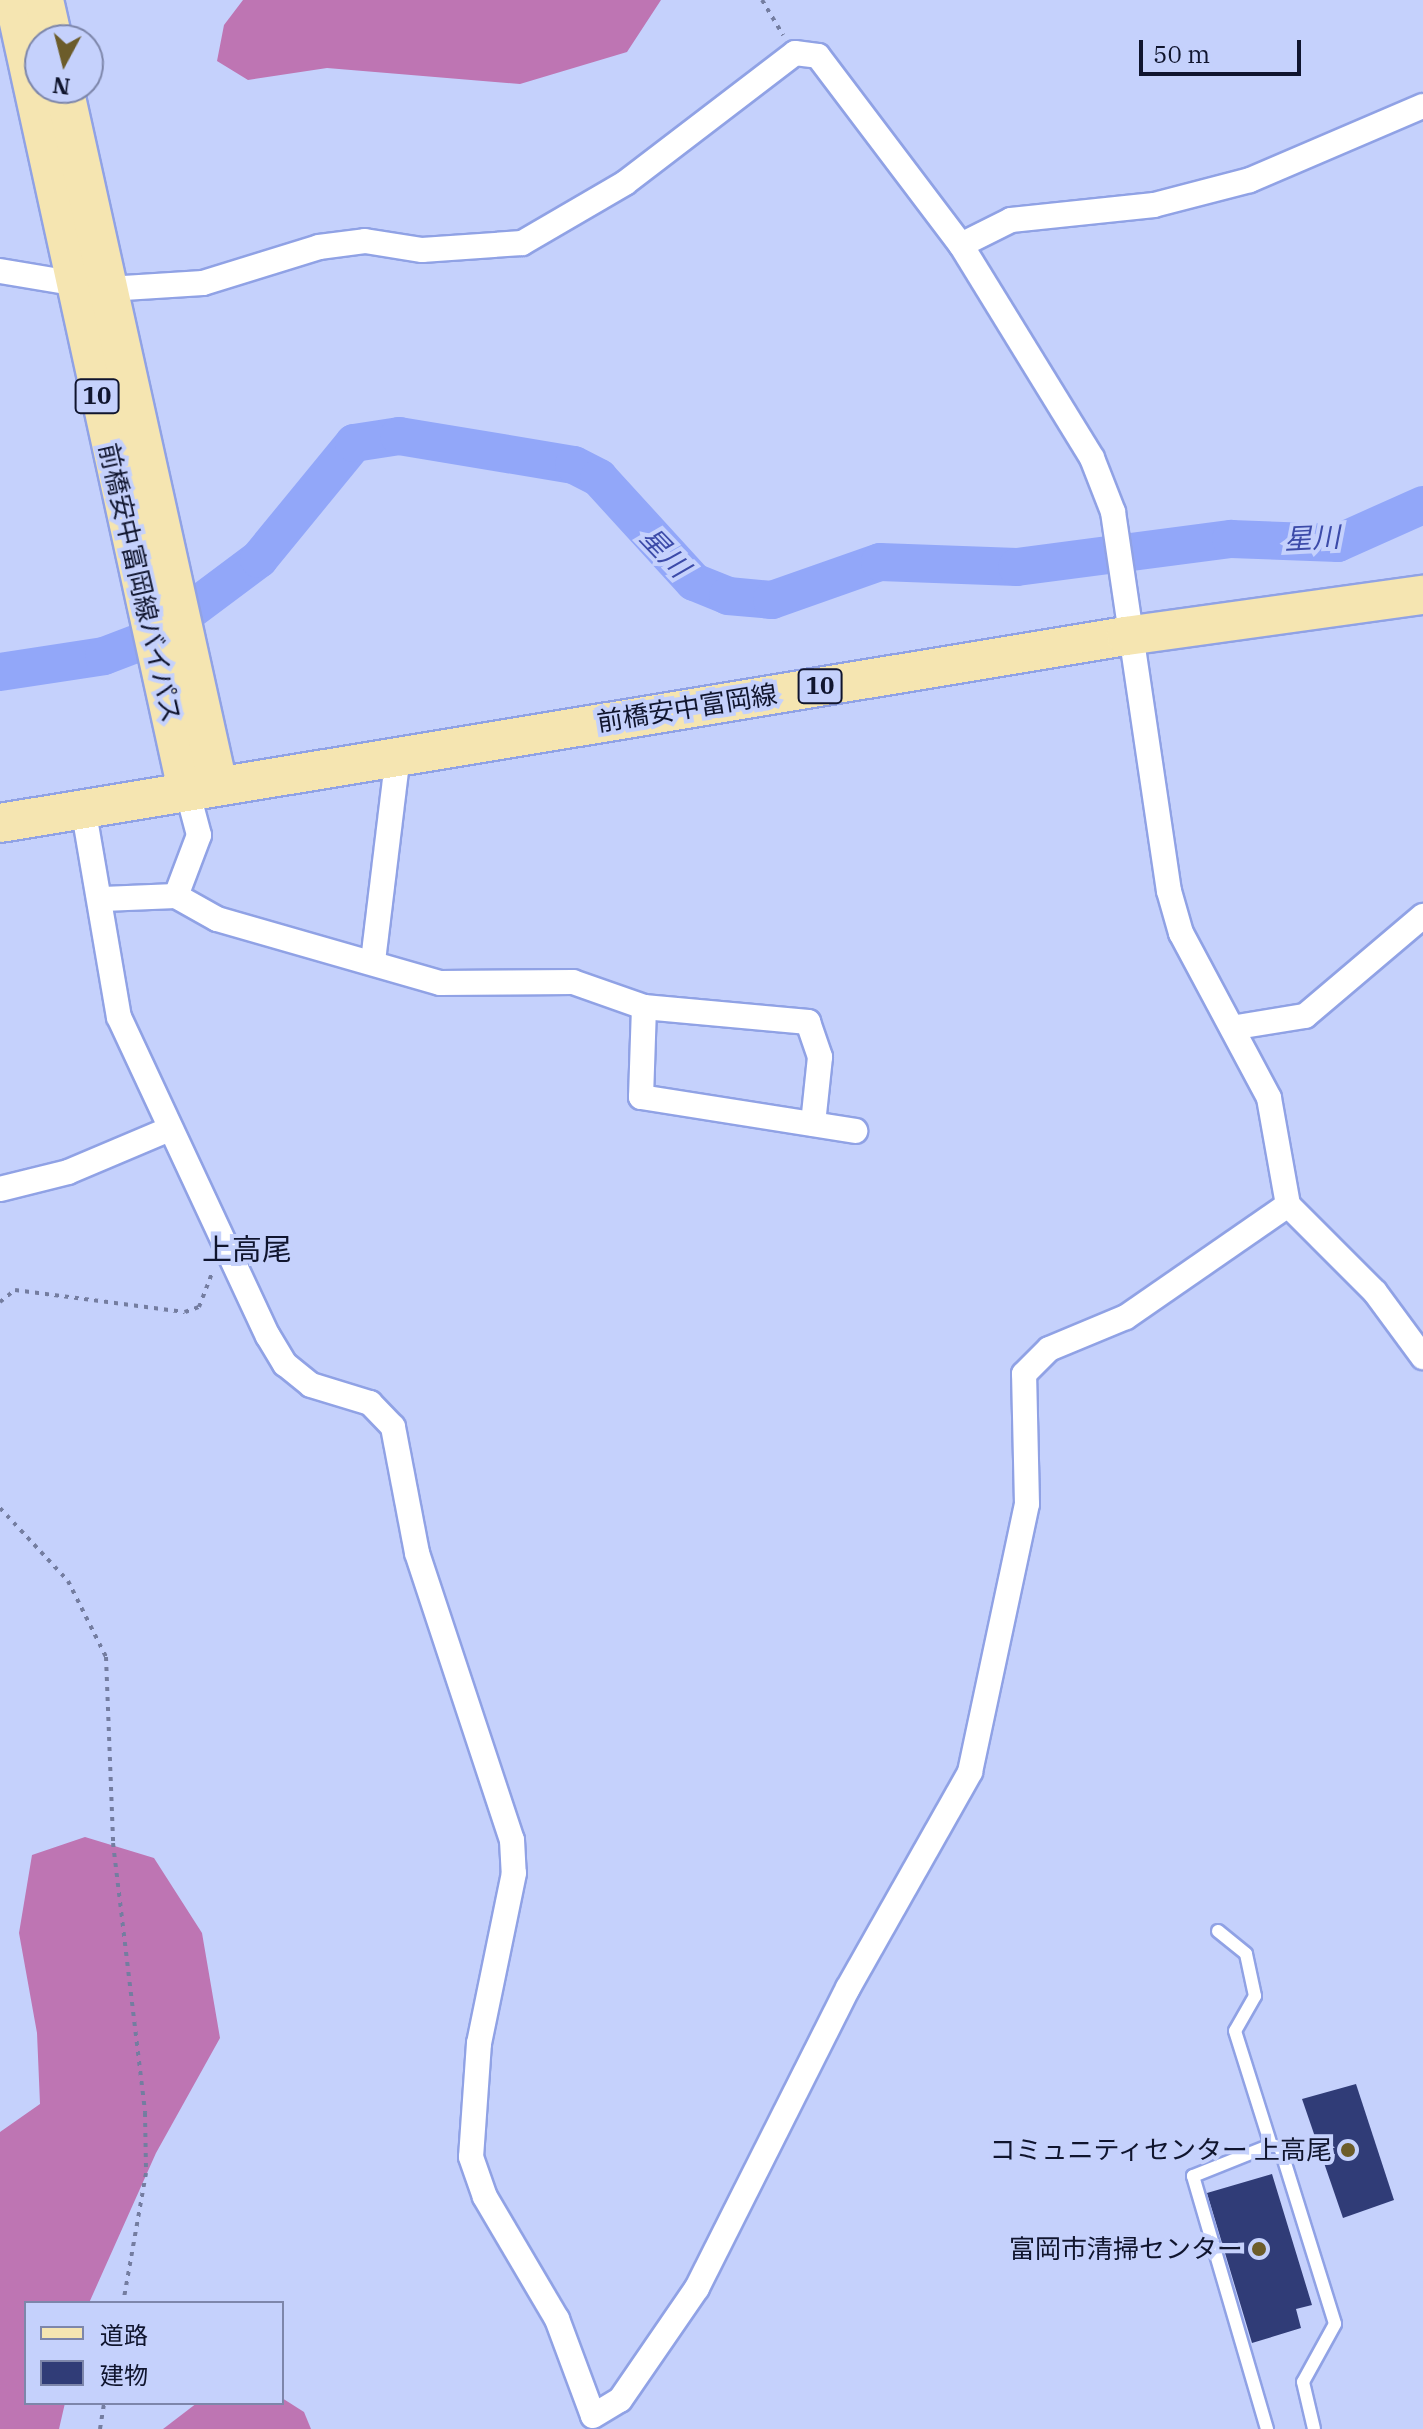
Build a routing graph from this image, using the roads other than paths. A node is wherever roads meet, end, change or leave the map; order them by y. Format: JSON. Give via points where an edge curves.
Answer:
{"nodes":[{"id":1,"x":14,"y":0,"type":"edge"},
{"id":2,"x":44,"y":0,"type":"edge"},
{"id":3,"x":49,"y":24,"type":"edge"},
{"id":4,"x":68,"y":104,"type":"edge"},
{"id":5,"x":1423,"y":106,"type":"edge"},
{"id":6,"x":961,"y":245,"type":"junction"},
{"id":7,"x":0,"y":271,"type":"edge"},
{"id":8,"x":71,"y":286,"type":"junction"},
{"id":9,"x":108,"y":289,"type":"junction"},
{"id":10,"x":1423,"y":595,"type":"edge"},
{"id":11,"x":1126,"y":636,"type":"junction"},
{"id":12,"x":398,"y":755,"type":"junction"},
{"id":13,"x":203,"y":788,"type":"junction"},
{"id":14,"x":83,"y":807,"type":"junction"},
{"id":15,"x":0,"y":823,"type":"edge"},
{"id":16,"x":176,"y":896,"type":"junction"},
{"id":17,"x":103,"y":899,"type":"junction"},
{"id":18,"x":1423,"y":916,"type":"edge"},
{"id":19,"x":373,"y":961,"type":"junction"},
{"id":20,"x":644,"y":1007,"type":"junction"},
{"id":21,"x":1237,"y":1027,"type":"junction"},
{"id":22,"x":813,"y":1124,"type":"junction"},
{"id":23,"x":170,"y":1129,"type":"junction"},
{"id":24,"x":855,"y":1131,"type":"dead end"},
{"id":25,"x":0,"y":1189,"type":"edge"},
{"id":26,"x":1288,"y":1205,"type":"junction"},
{"id":27,"x":1423,"y":1357,"type":"edge"},
{"id":28,"x":1218,"y":1931,"type":"dead end"},
{"id":29,"x":1271,"y":2145,"type":"junction"},
{"id":30,"x":1267,"y":2429,"type":"edge"},
{"id":31,"x":1314,"y":2429,"type":"edge"}],
"edges":[{"from":1,"to":8,"type":"main road","name":"前橋安中富岡線バイパス","number":"10"},
{"from":2,"to":3,"type":"main road"},
{"from":4,"to":9,"type":"main road","name":"前橋安中富岡線バイパス","number":"10"},
{"from":5,"to":6,"type":"street","via":[[1250,180],[1154,205],[1011,220]]},
{"from":6,"to":9,"type":"street","via":[[818,56],[795,53],[625,183],[522,243],[422,250],[365,241],[319,247],[203,283]]},
{"from":6,"to":11,"type":"street","via":[[1092,458],[1113,512]]},
{"from":7,"to":8,"type":"street"},
{"from":8,"to":9,"type":"street"},
{"from":8,"to":13,"type":"main road","name":"前橋安中富岡線バイパス","number":"10"},
{"from":9,"to":13,"type":"main road","name":"前橋安中富岡線バイパス","number":"10"},
{"from":10,"to":11,"type":"main road","name":"前橋安中富岡線","number":"10"},
{"from":11,"to":12,"type":"main road","name":"前橋安中富岡線","number":"10"},
{"from":11,"to":21,"type":"street","via":[[1181,933]]},
{"from":12,"to":13,"type":"main road","name":"前橋安中富岡線","number":"10"},
{"from":12,"to":19,"type":"street"},
{"from":13,"to":14,"type":"main road","name":"前橋安中富岡線","number":"10"},
{"from":13,"to":16,"type":"street","via":[[199,835]]},
{"from":14,"to":15,"type":"main road","name":"前橋安中富岡線","number":"10"},
{"from":14,"to":17,"type":"street"},
{"from":16,"to":17,"type":"street"},
{"from":16,"to":19,"type":"street","via":[[217,919]]},
{"from":17,"to":23,"type":"street","via":[[119,1017]]},
{"from":18,"to":21,"type":"street","via":[[1305,1016]]},
{"from":19,"to":20,"type":"street","via":[[440,983],[573,982]]},
{"from":20,"to":22,"type":"street","via":[[641,1097]]},
{"from":20,"to":22,"type":"street","via":[[808,1022],[820,1057]]},
{"from":21,"to":26,"type":"street","via":[[1269,1098]]},
{"from":22,"to":24,"type":"street"},
{"from":23,"to":25,"type":"street","via":[[68,1172]]},
{"from":23,"to":26,"type":"street","via":[[285,1364],[311,1385],[370,1403],[393,1427],[417,1553],[512,1840],[514,1873],[479,2043],[471,2157],[485,2197],[557,2319],[586,2411],[593,2416],[620,2400],[697,2288],[848,1988],[957,1805],[1001,1643],[1027,1504],[1024,1374],[1049,1349],[1126,1317]]},
{"from":26,"to":27,"type":"street","via":[[1375,1292]]},
{"from":28,"to":29,"type":"lane","via":[[1246,1954],[1255,1996],[1235,2031]]},
{"from":29,"to":30,"type":"lane","via":[[1193,2176]]},
{"from":29,"to":31,"type":"lane","via":[[1280,2147],[1335,2324],[1303,2382]]}]}
